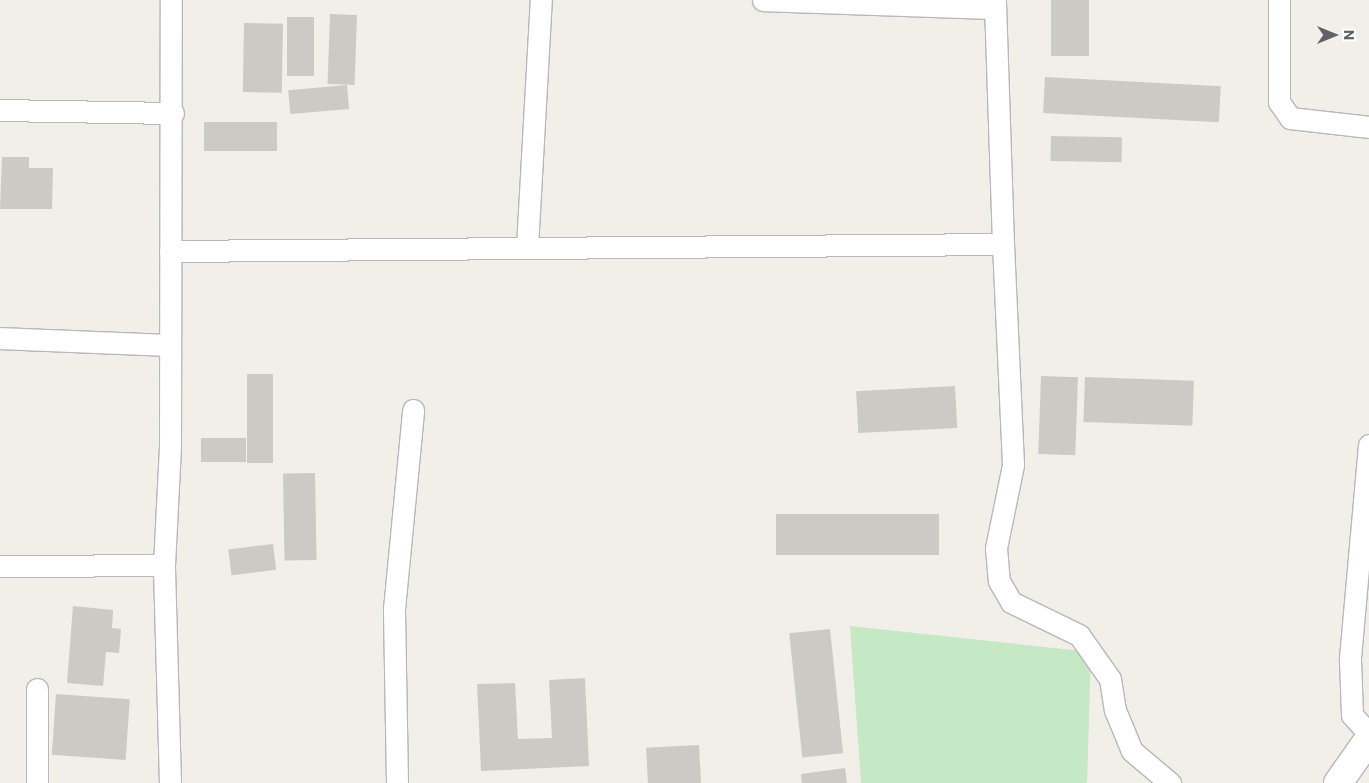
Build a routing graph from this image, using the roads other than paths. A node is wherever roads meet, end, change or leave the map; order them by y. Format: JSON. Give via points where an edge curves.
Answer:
{"nodes":[{"id":1,"x":171,"y":0,"type":"edge"},
{"id":2,"x":541,"y":0,"type":"edge"},
{"id":3,"x":762,"y":0,"type":"edge"},
{"id":4,"x":1279,"y":0,"type":"edge"},
{"id":5,"x":995,"y":4,"type":"edge"},
{"id":6,"x":0,"y":110,"type":"edge"},
{"id":7,"x":173,"y":113,"type":"junction"},
{"id":8,"x":1369,"y":127,"type":"edge"},
{"id":9,"x":1003,"y":244,"type":"junction"},
{"id":10,"x":527,"y":247,"type":"junction"},
{"id":11,"x":170,"y":251,"type":"junction"},
{"id":12,"x":0,"y":338,"type":"edge"},
{"id":13,"x":170,"y":346,"type":"junction"},
{"id":14,"x":413,"y":410,"type":"dead end"},
{"id":15,"x":1369,"y":445,"type":"edge"},
{"id":16,"x":164,"y":565,"type":"junction"},
{"id":17,"x":0,"y":566,"type":"edge"},
{"id":18,"x":37,"y":688,"type":"dead end"},
{"id":19,"x":1369,"y":734,"type":"edge"},
{"id":20,"x":1369,"y":739,"type":"edge"},
{"id":21,"x":37,"y":783,"type":"edge"},
{"id":22,"x":170,"y":783,"type":"edge"},
{"id":23,"x":397,"y":783,"type":"edge"},
{"id":24,"x":1170,"y":783,"type":"edge"},
{"id":25,"x":1338,"y":783,"type":"edge"}],
"edges":[{"from":1,"to":7,"type":"street"},
{"from":2,"to":10,"type":"street"},
{"from":3,"to":5,"type":"street"},
{"from":4,"to":8,"type":"street","via":[[1279,102],[1290,118]]},
{"from":5,"to":9,"type":"street"},
{"from":6,"to":7,"type":"street"},
{"from":7,"to":11,"type":"street"},
{"from":9,"to":10,"type":"street"},
{"from":9,"to":24,"type":"street","via":[[1013,465],[996,548],[999,581],[1011,602],[1079,635],[1110,679],[1116,710],[1132,750]]},
{"from":10,"to":11,"type":"street"},
{"from":11,"to":13,"type":"street"},
{"from":12,"to":13,"type":"street"},
{"from":13,"to":16,"type":"street"},
{"from":14,"to":23,"type":"street","via":[[394,609]]},
{"from":15,"to":19,"type":"street","via":[[1350,660],[1352,715]]},
{"from":16,"to":17,"type":"street"},
{"from":16,"to":22,"type":"street"},
{"from":18,"to":21,"type":"street"},
{"from":20,"to":25,"type":"main road"}]}
